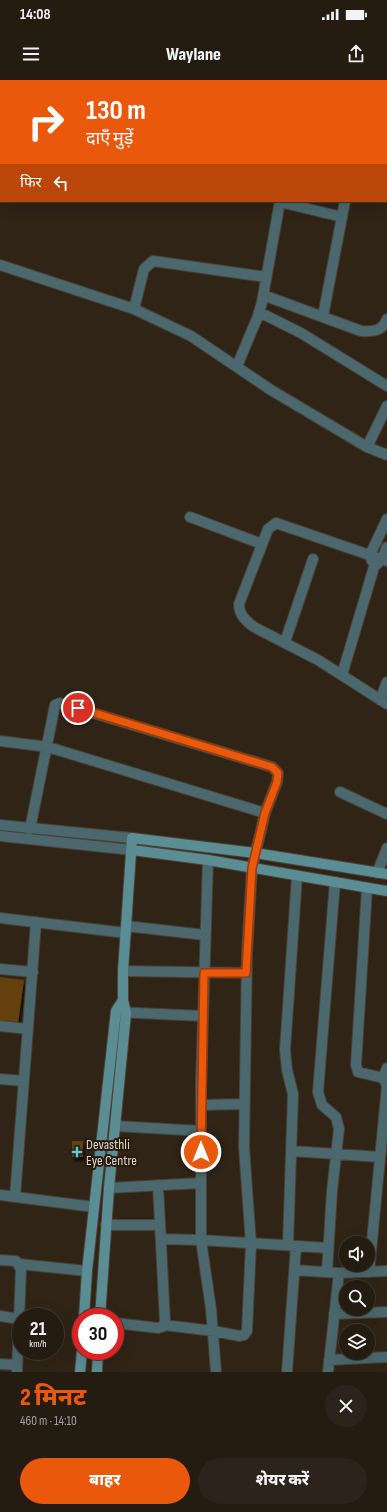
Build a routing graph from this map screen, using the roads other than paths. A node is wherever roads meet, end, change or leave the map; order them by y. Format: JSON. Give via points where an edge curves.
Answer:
{"nodes":[{"id":1,"x":280,"y":202,"type":"edge"},
{"id":2,"x":284,"y":202,"type":"edge"},
{"id":3,"x":345,"y":202,"type":"edge"},
{"id":4,"x":342,"y":217,"type":"junction"},
{"id":5,"x":0,"y":266,"type":"edge"},
{"id":6,"x":266,"y":277,"type":"junction"},
{"id":7,"x":263,"y":295,"type":"junction"},
{"id":8,"x":134,"y":309,"type":"junction"},
{"id":9,"x":259,"y":312,"type":"junction"},
{"id":10,"x":323,"y":316,"type":"junction"},
{"id":11,"x":387,"y":318,"type":"edge"},
{"id":12,"x":237,"y":366,"type":"junction"},
{"id":13,"x":387,"y":386,"type":"edge"},
{"id":14,"x":387,"y":406,"type":"edge"},
{"id":15,"x":367,"y":447,"type":"junction"},
{"id":16,"x":387,"y":456,"type":"edge"},
{"id":17,"x":190,"y":517,"type":"dead end"},
{"id":18,"x":387,"y":519,"type":"edge"},
{"id":19,"x":262,"y":544,"type":"junction"},
{"id":20,"x":387,"y":547,"type":"edge"},
{"id":21,"x":370,"y":555,"type":"junction"},
{"id":22,"x":312,"y":559,"type":"dead end"},
{"id":23,"x":384,"y":560,"type":"edge"},
{"id":24,"x":374,"y":567,"type":"junction"},
{"id":25,"x":284,"y":642,"type":"junction"},
{"id":26,"x":342,"y":675,"type":"junction"},
{"id":27,"x":387,"y":682,"type":"edge"},
{"id":28,"x":384,"y":702,"type":"edge"},
{"id":29,"x":0,"y":741,"type":"edge"},
{"id":30,"x":48,"y":747,"type":"junction"},
{"id":31,"x":340,"y":792,"type":"dead end"},
{"id":32,"x":265,"y":813,"type":"junction"},
{"id":33,"x":387,"y":814,"type":"edge"},
{"id":34,"x":0,"y":825,"type":"edge"},
{"id":35,"x":30,"y":829,"type":"junction"},
{"id":36,"x":0,"y":836,"type":"edge"},
{"id":37,"x":132,"y":838,"type":"junction"},
{"id":38,"x":387,"y":848,"type":"edge"},
{"id":39,"x":132,"y":850,"type":"junction"},
{"id":40,"x":255,"y":853,"type":"junction"},
{"id":41,"x":208,"y":860,"type":"junction"},
{"id":42,"x":252,"y":868,"type":"junction"},
{"id":43,"x":382,"y":874,"type":"edge"},
{"id":44,"x":297,"y":876,"type":"junction"},
{"id":45,"x":335,"y":882,"type":"junction"},
{"id":46,"x":367,"y":888,"type":"junction"},
{"id":47,"x":387,"y":891,"type":"edge"},
{"id":48,"x":0,"y":918,"type":"edge"},
{"id":49,"x":36,"y":922,"type":"junction"},
{"id":50,"x":126,"y":930,"type":"junction"},
{"id":51,"x":206,"y":935,"type":"junction"},
{"id":52,"x":0,"y":969,"type":"edge"},
{"id":53,"x":123,"y":971,"type":"junction"},
{"id":54,"x":32,"y":972,"type":"junction"},
{"id":55,"x":204,"y":973,"type":"junction"},
{"id":56,"x":246,"y":973,"type":"junction"},
{"id":57,"x":121,"y":1012,"type":"junction"},
{"id":58,"x":203,"y":1016,"type":"junction"},
{"id":59,"x":0,"y":1026,"type":"edge"},
{"id":60,"x":28,"y":1029,"type":"junction"},
{"id":61,"x":387,"y":1068,"type":"edge"},
{"id":62,"x":0,"y":1078,"type":"edge"},
{"id":63,"x":24,"y":1081,"type":"junction"},
{"id":64,"x":386,"y":1083,"type":"edge"},
{"id":65,"x":244,"y":1104,"type":"junction"},
{"id":66,"x":201,"y":1105,"type":"junction"},
{"id":67,"x":116,"y":1126,"type":"junction"},
{"id":68,"x":201,"y":1131,"type":"junction"},
{"id":69,"x":292,"y":1151,"type":"junction"},
{"id":70,"x":336,"y":1154,"type":"junction"},
{"id":71,"x":380,"y":1157,"type":"junction"},
{"id":72,"x":201,"y":1183,"type":"junction"},
{"id":73,"x":158,"y":1185,"type":"junction"},
{"id":74,"x":109,"y":1188,"type":"junction"},
{"id":75,"x":0,"y":1195,"type":"edge"},
{"id":76,"x":15,"y":1197,"type":"junction"},
{"id":77,"x":94,"y":1207,"type":"junction"},
{"id":78,"x":106,"y":1225,"type":"junction"},
{"id":79,"x":160,"y":1225,"type":"junction"},
{"id":80,"x":372,"y":1236,"type":"edge"},
{"id":81,"x":161,"y":1239,"type":"junction"},
{"id":82,"x":201,"y":1240,"type":"junction"},
{"id":83,"x":251,"y":1244,"type":"junction"},
{"id":84,"x":292,"y":1245,"type":"junction"},
{"id":85,"x":328,"y":1248,"type":"junction"},
{"id":86,"x":0,"y":1260,"type":"edge"},
{"id":87,"x":19,"y":1264,"type":"junction"},
{"id":88,"x":295,"y":1270,"type":"junction"},
{"id":89,"x":87,"y":1271,"type":"junction"},
{"id":90,"x":387,"y":1271,"type":"edge"},
{"id":91,"x":327,"y":1272,"type":"junction"},
{"id":92,"x":369,"y":1272,"type":"edge"},
{"id":93,"x":375,"y":1272,"type":"edge"},
{"id":94,"x":339,"y":1273,"type":"junction"},
{"id":95,"x":19,"y":1308,"type":"edge"},
{"id":96,"x":85,"y":1308,"type":"edge"},
{"id":97,"x":101,"y":1308,"type":"edge"},
{"id":98,"x":387,"y":1312,"type":"edge"},
{"id":99,"x":334,"y":1314,"type":"junction"},
{"id":100,"x":0,"y":1316,"type":"edge"},
{"id":101,"x":12,"y":1317,"type":"edge"},
{"id":102,"x":124,"y":1324,"type":"edge"},
{"id":103,"x":164,"y":1325,"type":"junction"},
{"id":104,"x":213,"y":1331,"type":"junction"},
{"id":105,"x":387,"y":1357,"type":"edge"},
{"id":106,"x":81,"y":1360,"type":"edge"},
{"id":107,"x":98,"y":1360,"type":"edge"},
{"id":108,"x":329,"y":1360,"type":"junction"},
{"id":109,"x":0,"y":1364,"type":"edge"},
{"id":110,"x":17,"y":1368,"type":"edge"},
{"id":111,"x":80,"y":1372,"type":"edge"},
{"id":112,"x":97,"y":1372,"type":"edge"},
{"id":113,"x":216,"y":1372,"type":"edge"},
{"id":114,"x":287,"y":1372,"type":"edge"},
{"id":115,"x":328,"y":1372,"type":"edge"}],
"edges":[{"from":1,"to":6,"type":"street"},
{"from":2,"to":4,"type":"street"},
{"from":3,"to":4,"type":"street"},
{"from":4,"to":10,"type":"street"},
{"from":5,"to":8,"type":"street"},
{"from":6,"to":7,"type":"street"},
{"from":6,"to":8,"type":"street","via":[[154,260],[144,269]]},
{"from":7,"to":9,"type":"street"},
{"from":7,"to":10,"type":"street"},
{"from":8,"to":12,"type":"street","via":[[191,336]]},
{"from":9,"to":12,"type":"street"},
{"from":9,"to":13,"type":"street","via":[[302,333]]},
{"from":10,"to":11,"type":"street","via":[[369,332],[380,329]]},
{"from":12,"to":15,"type":"street","via":[[271,390]]},
{"from":14,"to":15,"type":"street"},
{"from":15,"to":16,"type":"street"},
{"from":17,"to":19,"type":"street"},
{"from":18,"to":21,"type":"street"},
{"from":19,"to":21,"type":"street","via":[[268,529],[276,523]]},
{"from":19,"to":25,"type":"street","via":[[238,609],[245,620],[254,627]]},
{"from":20,"to":23,"type":"street"},
{"from":21,"to":23,"type":"street"},
{"from":21,"to":24,"type":"street"},
{"from":22,"to":25,"type":"street"},
{"from":23,"to":24,"type":"street"},
{"from":24,"to":26,"type":"street"},
{"from":25,"to":26,"type":"street"},
{"from":26,"to":28,"type":"street"},
{"from":27,"to":28,"type":"street"},
{"from":29,"to":30,"type":"street"},
{"from":30,"to":32,"type":"street"},
{"from":30,"to":32,"type":"street","via":[[53,708],[63,703],[272,767],[279,777]]},
{"from":30,"to":35,"type":"street"},
{"from":31,"to":33,"type":"street"},
{"from":32,"to":40,"type":"street"},
{"from":34,"to":35,"type":"street"},
{"from":35,"to":37,"type":"street"},
{"from":36,"to":39,"type":"street"},
{"from":37,"to":39,"type":"main road"},
{"from":37,"to":40,"type":"main road"},
{"from":38,"to":43,"type":"street"},
{"from":39,"to":41,"type":"main road"},
{"from":39,"to":50,"type":"main road"},
{"from":40,"to":42,"type":"street"},
{"from":40,"to":43,"type":"main road"},
{"from":41,"to":42,"type":"main road"},
{"from":41,"to":51,"type":"street"},
{"from":42,"to":44,"type":"main road"},
{"from":42,"to":56,"type":"street"},
{"from":44,"to":45,"type":"main road"},
{"from":44,"to":69,"type":"street","via":[[285,1050],[293,1094]]},
{"from":45,"to":46,"type":"main road"},
{"from":45,"to":70,"type":"street","via":[[318,1092],[322,1105],[339,1122]]},
{"from":46,"to":47,"type":"main road"},
{"from":46,"to":64,"type":"street","via":[[356,1065],[358,1072]]},
{"from":48,"to":49,"type":"street"},
{"from":49,"to":50,"type":"street"},
{"from":49,"to":54,"type":"street"},
{"from":50,"to":51,"type":"street"},
{"from":50,"to":53,"type":"main road"},
{"from":51,"to":55,"type":"street"},
{"from":52,"to":54,"type":"street"},
{"from":53,"to":55,"type":"street"},
{"from":53,"to":57,"type":"main road"},
{"from":54,"to":60,"type":"street"},
{"from":55,"to":56,"type":"street"},
{"from":55,"to":58,"type":"street"},
{"from":56,"to":65,"type":"street"},
{"from":57,"to":58,"type":"street"},
{"from":57,"to":67,"type":"main road"},
{"from":57,"to":77,"type":"main road"},
{"from":58,"to":66,"type":"street"},
{"from":59,"to":60,"type":"street"},
{"from":60,"to":63,"type":"street"},
{"from":61,"to":64,"type":"street"},
{"from":62,"to":63,"type":"street"},
{"from":63,"to":76,"type":"street"},
{"from":64,"to":71,"type":"street"},
{"from":65,"to":66,"type":"street"},
{"from":65,"to":83,"type":"street","via":[[244,1147]]},
{"from":66,"to":68,"type":"street"},
{"from":67,"to":68,"type":"street"},
{"from":67,"to":74,"type":"main road"},
{"from":68,"to":72,"type":"street"},
{"from":69,"to":70,"type":"street"},
{"from":69,"to":84,"type":"street"},
{"from":70,"to":71,"type":"street"},
{"from":70,"to":85,"type":"street"},
{"from":71,"to":80,"type":"street"},
{"from":72,"to":73,"type":"street"},
{"from":72,"to":82,"type":"street"},
{"from":73,"to":74,"type":"street"},
{"from":73,"to":79,"type":"street"},
{"from":74,"to":78,"type":"main road"},
{"from":75,"to":76,"type":"street"},
{"from":76,"to":77,"type":"street"},
{"from":77,"to":89,"type":"main road"},
{"from":78,"to":79,"type":"street"},
{"from":78,"to":97,"type":"main road"},
{"from":79,"to":81,"type":"street"},
{"from":81,"to":82,"type":"street"},
{"from":81,"to":103,"type":"street","via":[[166,1318]]},
{"from":82,"to":83,"type":"street"},
{"from":82,"to":104,"type":"street"},
{"from":83,"to":84,"type":"street"},
{"from":83,"to":104,"type":"street","via":[[246,1334],[240,1336]]},
{"from":84,"to":85,"type":"street"},
{"from":84,"to":88,"type":"street"},
{"from":85,"to":91,"type":"street"},
{"from":86,"to":87,"type":"street","via":[[16,1261]]},
{"from":87,"to":89,"type":"street"},
{"from":87,"to":95,"type":"street"},
{"from":88,"to":91,"type":"street"},
{"from":88,"to":114,"type":"street"},
{"from":89,"to":96,"type":"main road"},
{"from":90,"to":93,"type":"street"},
{"from":91,"to":94,"type":"street"},
{"from":92,"to":94,"type":"street"},
{"from":94,"to":99,"type":"street"},
{"from":98,"to":99,"type":"street"},
{"from":99,"to":108,"type":"street"},
{"from":100,"to":101,"type":"street"},
{"from":102,"to":103,"type":"street","via":[[158,1328]]},
{"from":103,"to":104,"type":"street"},
{"from":104,"to":113,"type":"street"},
{"from":105,"to":108,"type":"street"},
{"from":106,"to":111,"type":"main road"},
{"from":107,"to":112,"type":"main road"},
{"from":108,"to":115,"type":"street"},
{"from":109,"to":110,"type":"street"}]}
